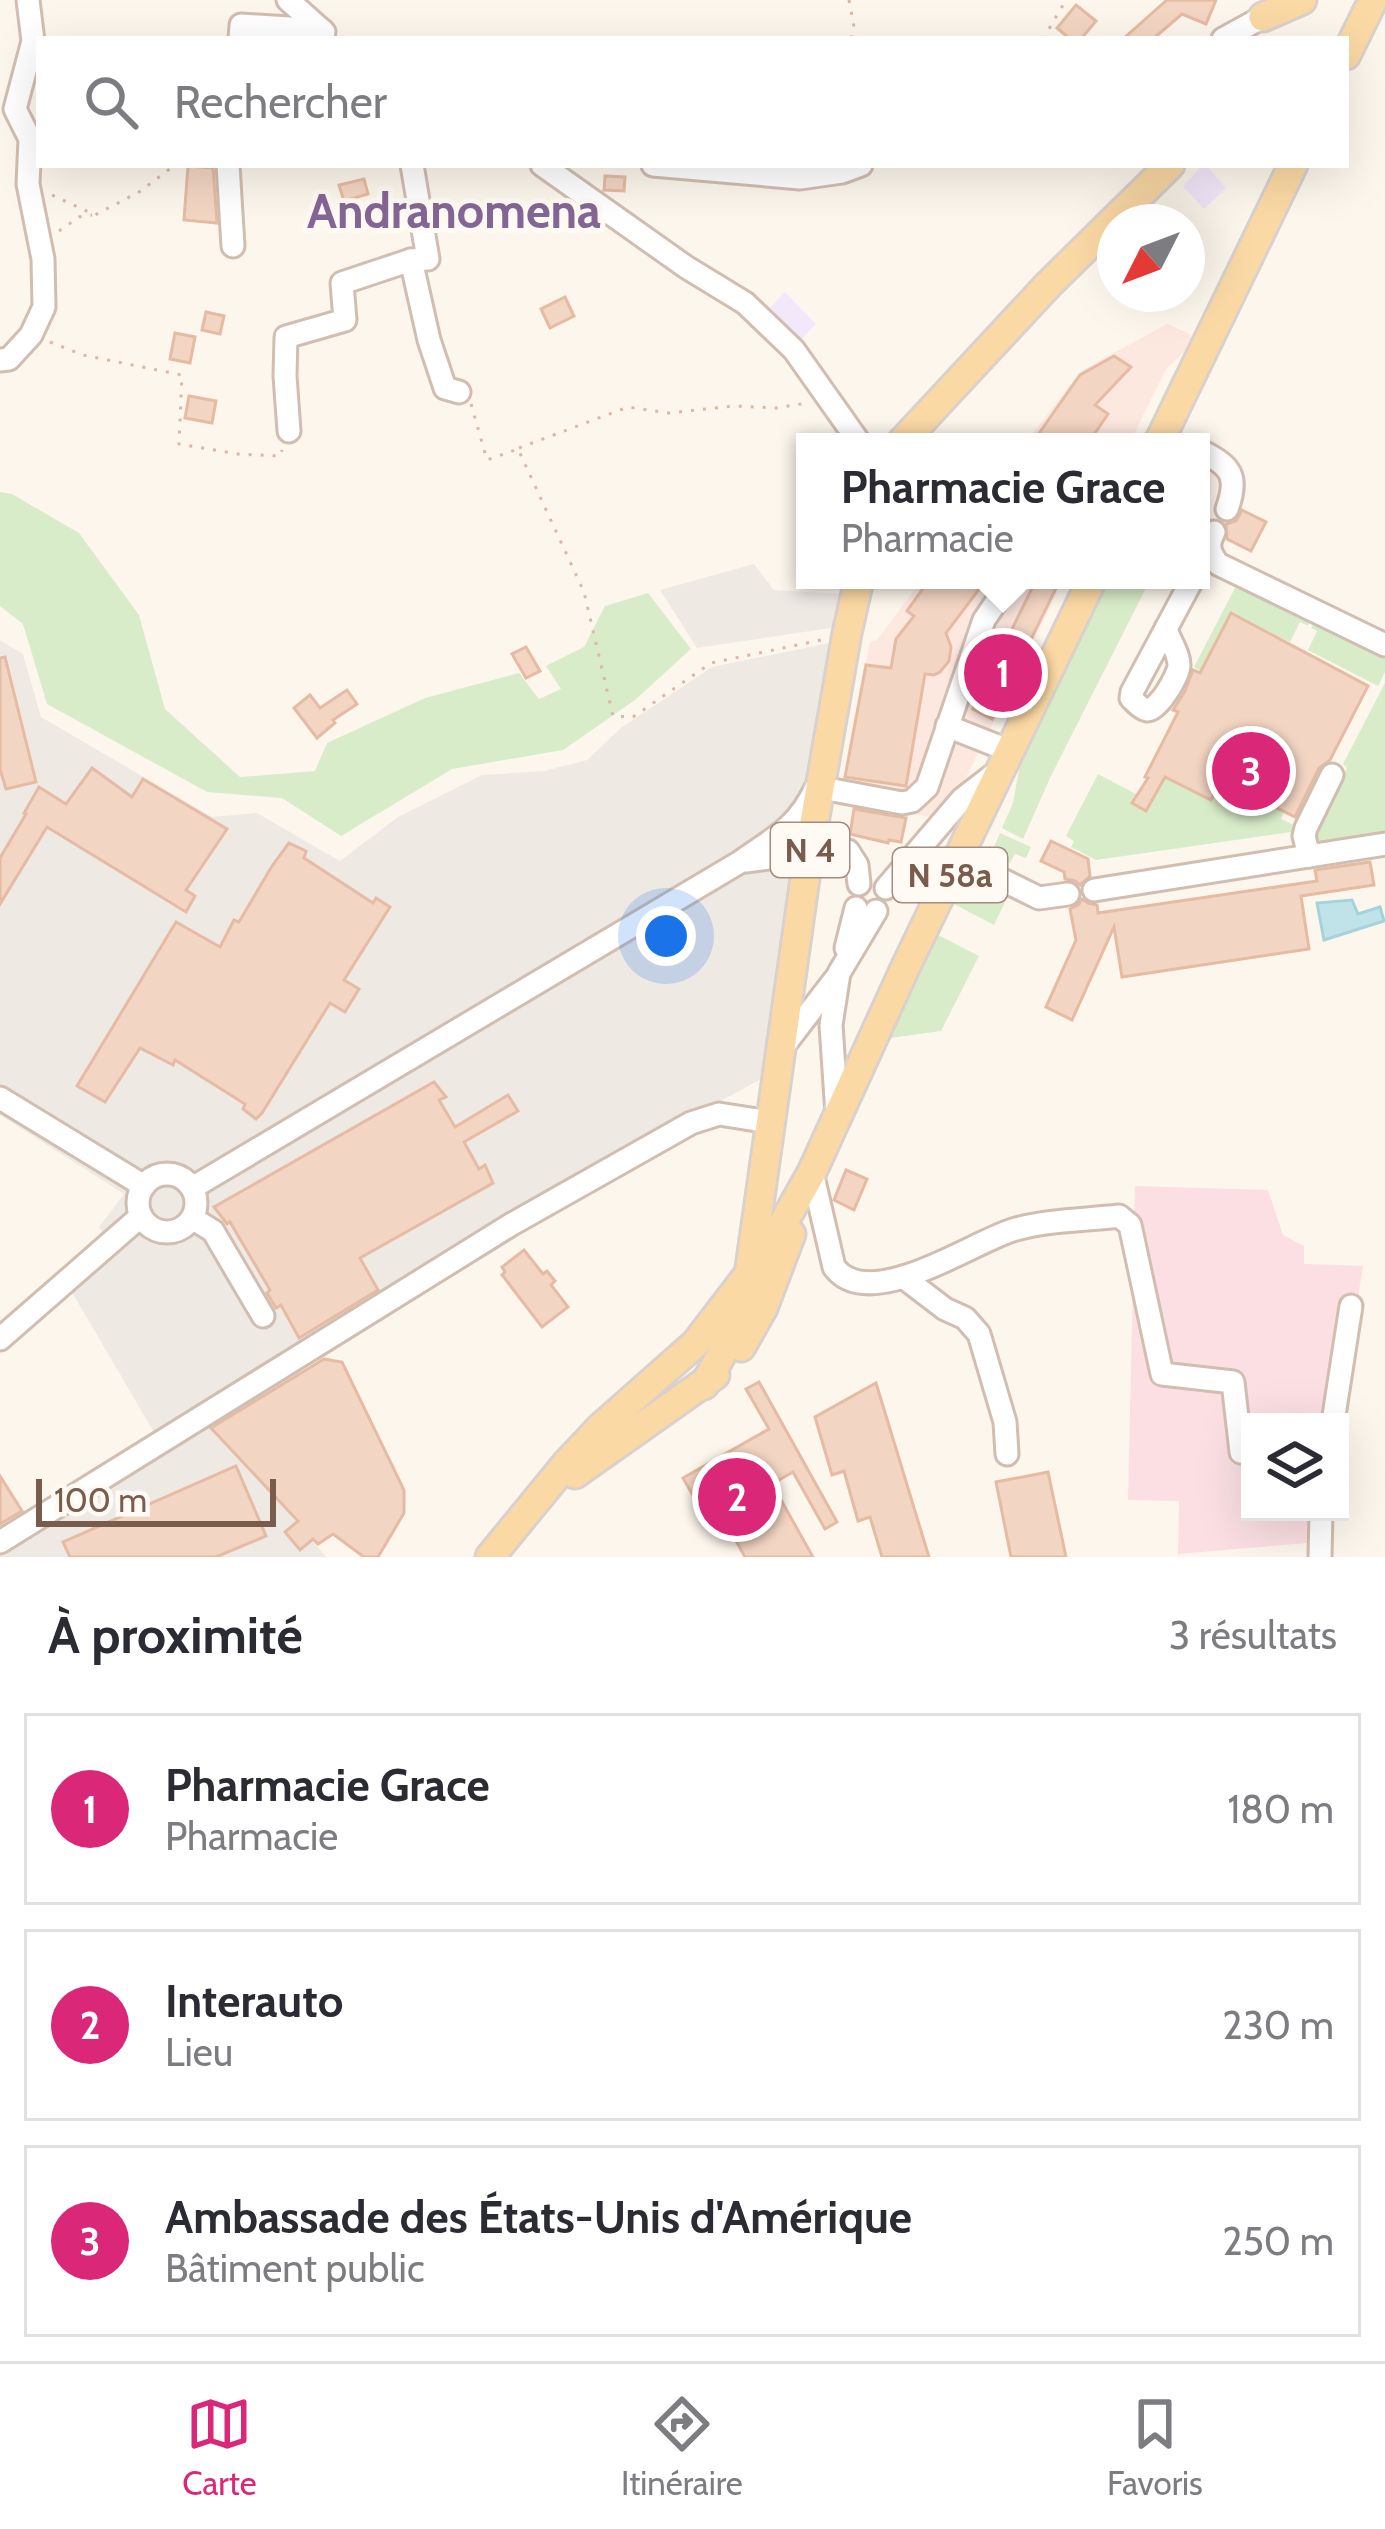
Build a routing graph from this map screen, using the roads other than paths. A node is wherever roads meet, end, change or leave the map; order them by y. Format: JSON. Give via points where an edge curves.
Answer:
{"nodes":[{"id":1,"x":28,"y":0,"type":"edge"},
{"id":2,"x":288,"y":0,"type":"edge"},
{"id":3,"x":1302,"y":0,"type":"edge"},
{"id":4,"x":1373,"y":0,"type":"edge"},
{"id":5,"x":1259,"y":19,"type":"edge"},
{"id":6,"x":327,"y":35,"type":"edge"},
{"id":7,"x":240,"y":36,"type":"edge"},
{"id":8,"x":1228,"y":36,"type":"edge"},
{"id":9,"x":1349,"y":50,"type":"edge"},
{"id":10,"x":228,"y":168,"type":"edge"},
{"id":11,"x":413,"y":168,"type":"edge"},
{"id":12,"x":546,"y":168,"type":"edge"},
{"id":13,"x":687,"y":168,"type":"edge"},
{"id":14,"x":853,"y":168,"type":"edge"},
{"id":15,"x":1167,"y":168,"type":"edge"},
{"id":16,"x":1292,"y":168,"type":"edge"},
{"id":17,"x":233,"y":246,"type":"dead end"},
{"id":18,"x":411,"y":260,"type":"junction"},
{"id":19,"x":0,"y":360,"type":"edge"},
{"id":20,"x":452,"y":390,"type":"road end"},
{"id":21,"x":290,"y":431,"type":"road end"},
{"id":22,"x":853,"y":433,"type":"edge"},
{"id":23,"x":910,"y":433,"type":"edge"},
{"id":24,"x":1171,"y":433,"type":"edge"},
{"id":25,"x":1210,"y":455,"type":"edge"},
{"id":26,"x":1227,"y":509,"type":"dead end"},
{"id":27,"x":1214,"y":532,"type":"dead end"},
{"id":28,"x":1210,"y":540,"type":"edge"},
{"id":29,"x":1210,"y":562,"type":"edge"},
{"id":30,"x":857,"y":589,"type":"edge"},
{"id":31,"x":1006,"y":589,"type":"edge"},
{"id":32,"x":1088,"y":589,"type":"edge"},
{"id":33,"x":1187,"y":589,"type":"edge"},
{"id":34,"x":1166,"y":628,"type":"dead end"},
{"id":35,"x":1385,"y":645,"type":"edge"},
{"id":36,"x":947,"y":726,"type":"junction"},
{"id":37,"x":1005,"y":760,"type":"junction"},
{"id":38,"x":1332,"y":775,"type":"dead end"},
{"id":39,"x":823,"y":780,"type":"junction"},
{"id":40,"x":1385,"y":844,"type":"edge"},
{"id":41,"x":810,"y":850,"type":"junction"},
{"id":42,"x":1309,"y":856,"type":"junction"},
{"id":43,"x":958,"y":858,"type":"junction"},
{"id":44,"x":740,"y":862,"type":"junction"},
{"id":45,"x":905,"y":867,"type":"junction"},
{"id":46,"x":886,"y":888,"type":"dead end"},
{"id":47,"x":1094,"y":890,"type":"dead end"},
{"id":48,"x":1068,"y":894,"type":"dead end"},
{"id":49,"x":866,"y":909,"type":"dead end"},
{"id":50,"x":839,"y":973,"type":"junction"},
{"id":51,"x":781,"y":1048,"type":"junction"},
{"id":52,"x":0,"y":1098,"type":"edge"},
{"id":53,"x":838,"y":1115,"type":"junction"},
{"id":54,"x":770,"y":1122,"type":"junction"},
{"id":55,"x":812,"y":1172,"type":"junction"},
{"id":56,"x":144,"y":1186,"type":"junction"},
{"id":57,"x":192,"y":1188,"type":"junction"},
{"id":58,"x":141,"y":1216,"type":"junction"},
{"id":59,"x":192,"y":1219,"type":"junction"},
{"id":60,"x":748,"y":1275,"type":"junction"},
{"id":61,"x":903,"y":1277,"type":"junction"},
{"id":62,"x":1351,"y":1306,"type":"dead end"},
{"id":63,"x":263,"y":1316,"type":"dead end"},
{"id":64,"x":0,"y":1339,"type":"edge"},
{"id":65,"x":670,"y":1366,"type":"junction"},
{"id":66,"x":704,"y":1385,"type":"junction"},
{"id":67,"x":1334,"y":1413,"type":"edge"},
{"id":68,"x":1241,"y":1452,"type":"edge"},
{"id":69,"x":1007,"y":1454,"type":"dead end"},
{"id":70,"x":1321,"y":1521,"type":"edge"},
{"id":71,"x":514,"y":1528,"type":"junction"},
{"id":72,"x":8,"y":1545,"type":"edge"},
{"id":73,"x":490,"y":1557,"type":"edge"},
{"id":74,"x":1320,"y":1557,"type":"edge"}],
"edges":[{"from":1,"to":19,"type":"street","via":[[33,40],[15,109],[29,139],[44,307],[31,335]]},
{"from":2,"to":6,"type":"street"},
{"from":3,"to":5,"type":"main road"},
{"from":4,"to":9,"type":"main road"},
{"from":5,"to":8,"type":"street"},
{"from":6,"to":7,"type":"street","via":[[242,25]]},
{"from":10,"to":17,"type":"street"},
{"from":11,"to":18,"type":"street","via":[[428,259]]},
{"from":12,"to":22,"type":"street","via":[[745,303],[794,350]]},
{"from":13,"to":14,"type":"street","via":[[800,178]]},
{"from":15,"to":23,"type":"main road"},
{"from":16,"to":24,"type":"main road"},
{"from":18,"to":20,"type":"street","via":[[429,340]]},
{"from":18,"to":21,"type":"street","via":[[342,283],[344,320],[286,337]]},
{"from":25,"to":26,"type":"street","via":[[1232,476]]},
{"from":27,"to":28,"type":"street"},
{"from":29,"to":35,"type":"street"},
{"from":30,"to":39,"type":"main road","number":"N 4"},
{"from":31,"to":36,"type":"street","via":[[984,620]]},
{"from":32,"to":37,"type":"main road","number":"N 58a"},
{"from":33,"to":34,"type":"street"},
{"from":36,"to":37,"type":"street"},
{"from":36,"to":39,"type":"street","via":[[927,787],[912,801]]},
{"from":37,"to":43,"type":"main road","number":"N 58a"},
{"from":37,"to":45,"type":"street"},
{"from":38,"to":42,"type":"street","via":[[1304,836]]},
{"from":39,"to":41,"type":"main road","number":"N 4"},
{"from":39,"to":44,"type":"street","via":[[790,828]]},
{"from":40,"to":42,"type":"street"},
{"from":41,"to":44,"type":"street"},
{"from":41,"to":45,"type":"street","via":[[848,851],[858,874]]},
{"from":41,"to":51,"type":"main road","number":"N 4"},
{"from":42,"to":47,"type":"street"},
{"from":43,"to":48,"type":"street","via":[[1039,898]]},
{"from":43,"to":53,"type":"main road","number":"N 58a"},
{"from":44,"to":57,"type":"street"},
{"from":45,"to":46,"type":"street"},
{"from":49,"to":50,"type":"street"},
{"from":50,"to":51,"type":"street"},
{"from":50,"to":53,"type":"street","via":[[831,1025]]},
{"from":51,"to":54,"type":"main road","number":"N 4"},
{"from":52,"to":56,"type":"street"},
{"from":53,"to":55,"type":"main road","number":"N 58a"},
{"from":54,"to":60,"type":"main road","number":"N 4"},
{"from":54,"to":65,"type":"main road","number":"N 4","via":[[736,1253]]},
{"from":54,"to":72,"type":"street","via":[[719,1114],[691,1123],[512,1224]]},
{"from":55,"to":60,"type":"main road","number":"N 58a"},
{"from":55,"to":61,"type":"street","via":[[842,1277]]},
{"from":55,"to":66,"type":"main road","number":"N 58a","via":[[763,1308],[739,1350]]},
{"from":56,"to":57,"type":"street","via":[[169,1174]]},
{"from":56,"to":58,"type":"street"},
{"from":57,"to":59,"type":"street"},
{"from":58,"to":59,"type":"street","via":[[166,1232]]},
{"from":58,"to":64,"type":"street"},
{"from":59,"to":63,"type":"street","via":[[213,1231]]},
{"from":60,"to":65,"type":"main road"},
{"from":60,"to":66,"type":"main road","number":"N 4","via":[[739,1319]]},
{"from":61,"to":68,"type":"street","via":[[1020,1228],[1119,1216],[1130,1225],[1162,1374],[1233,1382]]},
{"from":61,"to":69,"type":"street","via":[[979,1334]]},
{"from":62,"to":67,"type":"street"},
{"from":65,"to":71,"type":"main road","number":"N 4","via":[[601,1426]]},
{"from":66,"to":71,"type":"main road","number":"N 4","via":[[605,1450]]},
{"from":70,"to":74,"type":"street"},
{"from":71,"to":73,"type":"main road","number":"N 4"}]}
